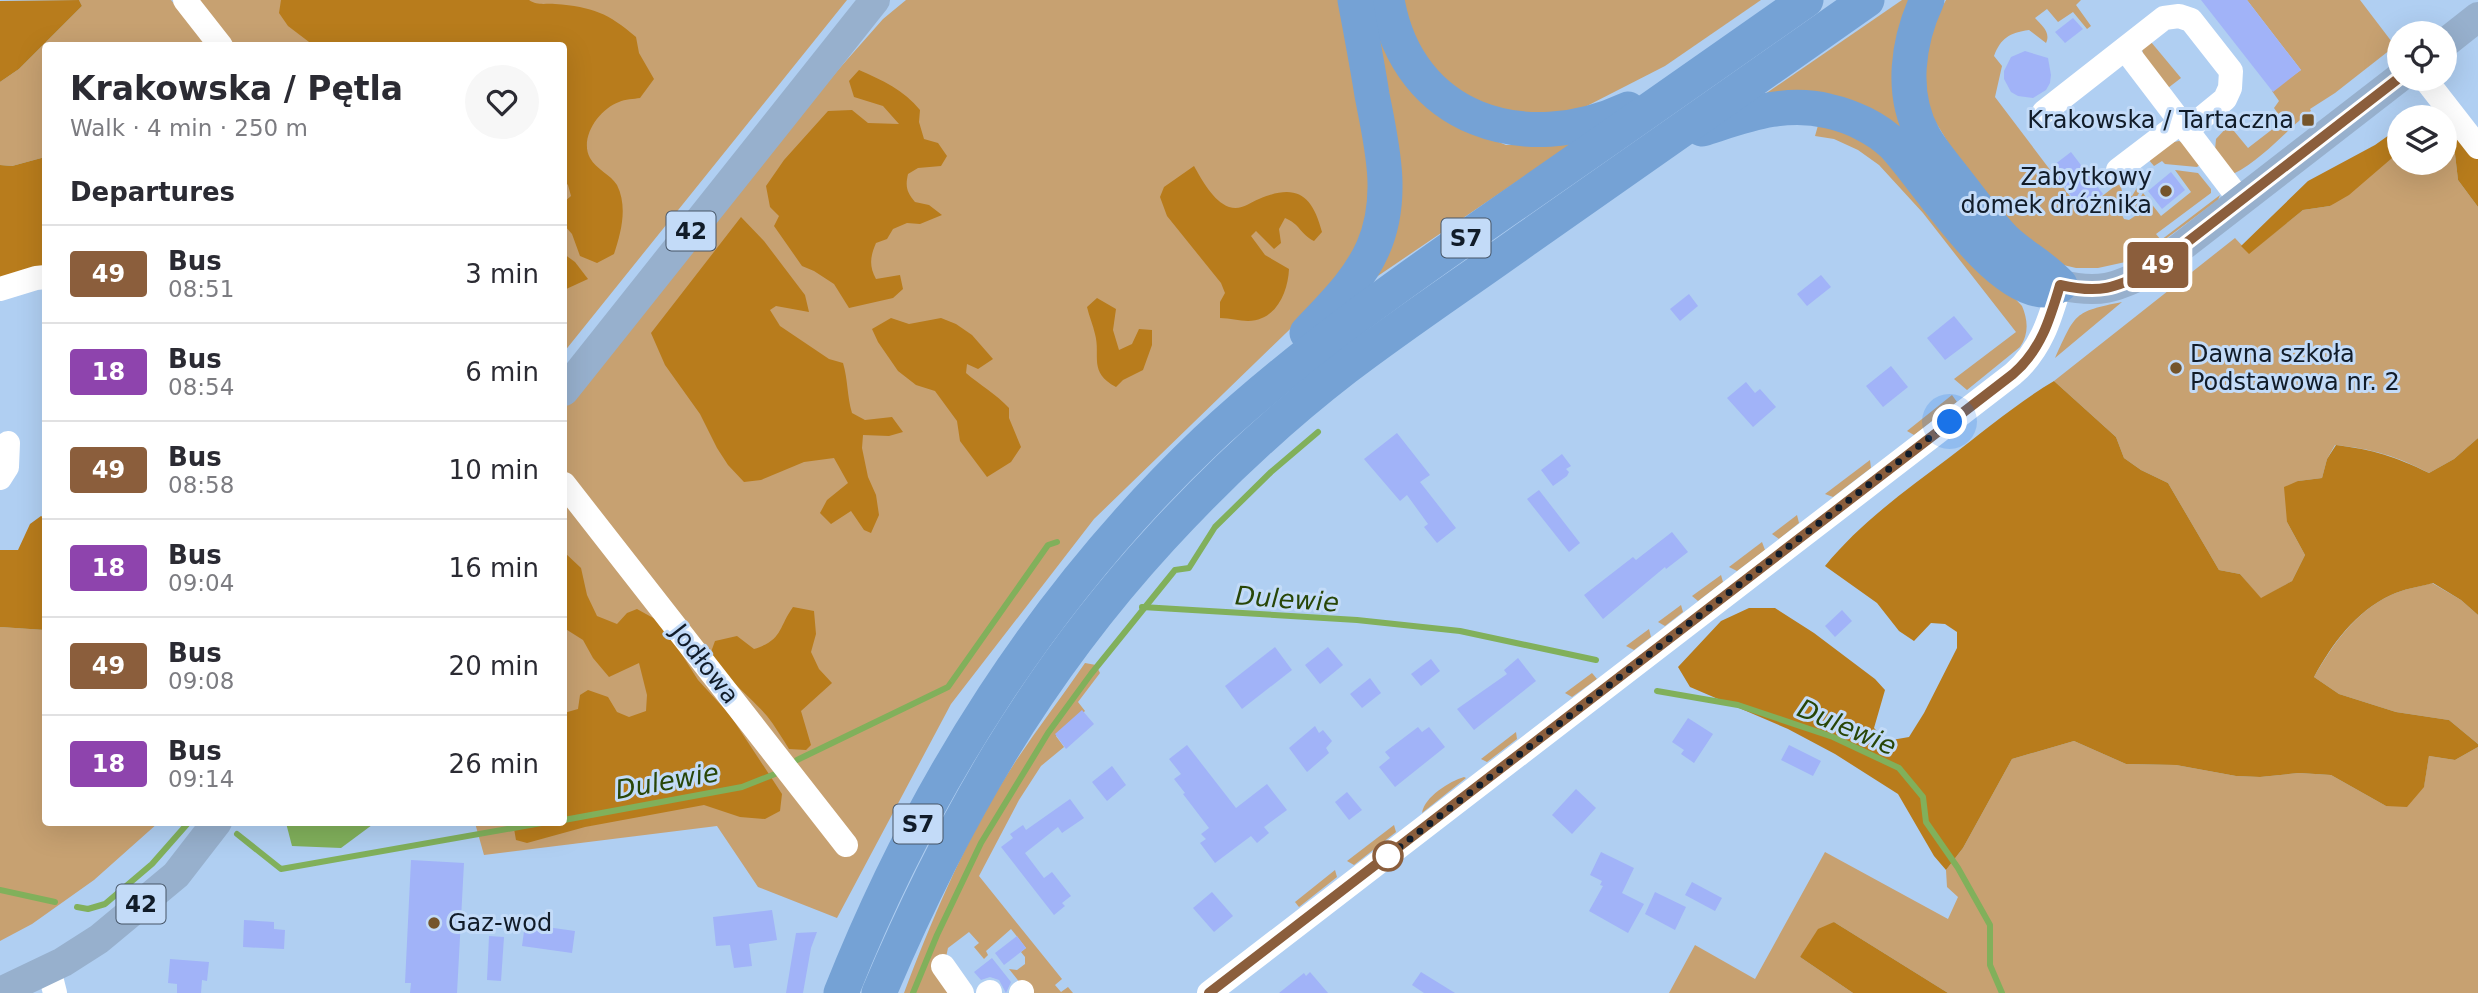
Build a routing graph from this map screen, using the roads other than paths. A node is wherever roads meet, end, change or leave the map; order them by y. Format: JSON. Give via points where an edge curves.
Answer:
{"nodes":[{"id":1,"x":185,"y":0,"type":"edge"},
{"id":2,"x":875,"y":0,"type":"edge"},
{"id":3,"x":892,"y":0,"type":"edge"},
{"id":4,"x":1354,"y":0,"type":"edge"},
{"id":5,"x":1387,"y":0,"type":"edge"},
{"id":6,"x":1806,"y":0,"type":"edge"},
{"id":7,"x":1867,"y":0,"type":"edge"},
{"id":8,"x":1927,"y":0,"type":"edge"},
{"id":9,"x":2177,"y":8,"type":"edge"},
{"id":10,"x":2478,"y":17,"type":"edge"},
{"id":11,"x":2457,"y":34,"type":"edge"},
{"id":12,"x":218,"y":42,"type":"edge"},
{"id":13,"x":2124,"y":49,"type":"junction"},
{"id":14,"x":818,"y":72,"type":"junction"},
{"id":15,"x":1698,"y":76,"type":"junction"},
{"id":16,"x":2387,"y":87,"type":"edge"},
{"id":17,"x":2434,"y":91,"type":"edge"},
{"id":18,"x":2044,"y":112,"type":"dead end"},
{"id":19,"x":2184,"y":126,"type":"junction"},
{"id":20,"x":1670,"y":138,"type":"junction"},
{"id":21,"x":2478,"y":147,"type":"edge"},
{"id":22,"x":2118,"y":170,"type":"dead end"},
{"id":23,"x":2239,"y":200,"type":"junction"},
{"id":24,"x":42,"y":277,"type":"edge"},
{"id":25,"x":2060,"y":285,"type":"junction"},
{"id":26,"x":0,"y":289,"type":"edge"},
{"id":27,"x":567,"y":387,"type":"edge"},
{"id":28,"x":1240,"y":411,"type":"junction"},
{"id":29,"x":8,"y":443,"type":"dead end"},
{"id":30,"x":0,"y":478,"type":"edge"},
{"id":31,"x":567,"y":488,"type":"edge"},
{"id":32,"x":214,"y":826,"type":"edge"},
{"id":33,"x":846,"y":845,"type":"dead end"},
{"id":34,"x":943,"y":966,"type":"dead end"},
{"id":35,"x":52,"y":981,"type":"edge"},
{"id":36,"x":13,"y":990,"type":"edge"},
{"id":37,"x":975,"y":990,"type":"edge"},
{"id":38,"x":841,"y":993,"type":"edge"},
{"id":39,"x":879,"y":993,"type":"edge"},
{"id":40,"x":1209,"y":993,"type":"edge"}],
"edges":[{"from":1,"to":12,"type":"street"},
{"from":2,"to":14,"type":"main road","number":"42"},
{"from":3,"to":14,"type":"main road","number":"42"},
{"from":4,"to":28,"type":"highway","via":[[1384,162],[1382,225],[1355,279]]},
{"from":5,"to":15,"type":"highway","via":[[1407,59],[1438,96],[1468,114],[1507,126],[1542,130],[1604,120]]},
{"from":6,"to":15,"type":"highway","number":"S7"},
{"from":7,"to":20,"type":"highway","number":"S7"},
{"from":8,"to":25,"type":"highway","via":[[1914,32],[1909,63],[1917,124],[1930,148],[1989,222]]},
{"from":9,"to":13,"type":"street"},
{"from":9,"to":19,"type":"street","via":[[2229,66],[2232,77],[2225,99]]},
{"from":10,"to":11,"type":"main road"},
{"from":13,"to":18,"type":"street"},
{"from":13,"to":19,"type":"street"},
{"from":14,"to":27,"type":"main road","number":"42"},
{"from":15,"to":28,"type":"highway","number":"S7","via":[[1348,322]]},
{"from":16,"to":23,"type":"main road"},
{"from":17,"to":21,"type":"street"},
{"from":19,"to":22,"type":"street"},
{"from":19,"to":23,"type":"street"},
{"from":20,"to":25,"type":"highway","via":[[1776,108],[1811,108],[1843,116],[1894,146],[1974,244],[2016,281],[2036,290],[2049,291]]},
{"from":20,"to":39,"type":"highway","number":"S7","via":[[1345,368],[1261,439],[1159,540],[1065,655],[990,767],[940,856]]},
{"from":23,"to":25,"type":"main road","via":[[2150,271],[2127,282],[2102,290]]},
{"from":24,"to":26,"type":"street"},
{"from":25,"to":40,"type":"street","via":[[2041,341],[2013,374]]},
{"from":28,"to":38,"type":"highway","number":"S7","via":[[1117,534],[1006,677],[929,802]]},
{"from":29,"to":30,"type":"street","via":[[7,467]]},
{"from":31,"to":33,"type":"street","name":"Jodłowa"},
{"from":32,"to":35,"type":"main road","number":"42","via":[[176,875]]},
{"from":34,"to":37,"type":"street"},
{"from":35,"to":36,"type":"main road","number":"42"}]}
